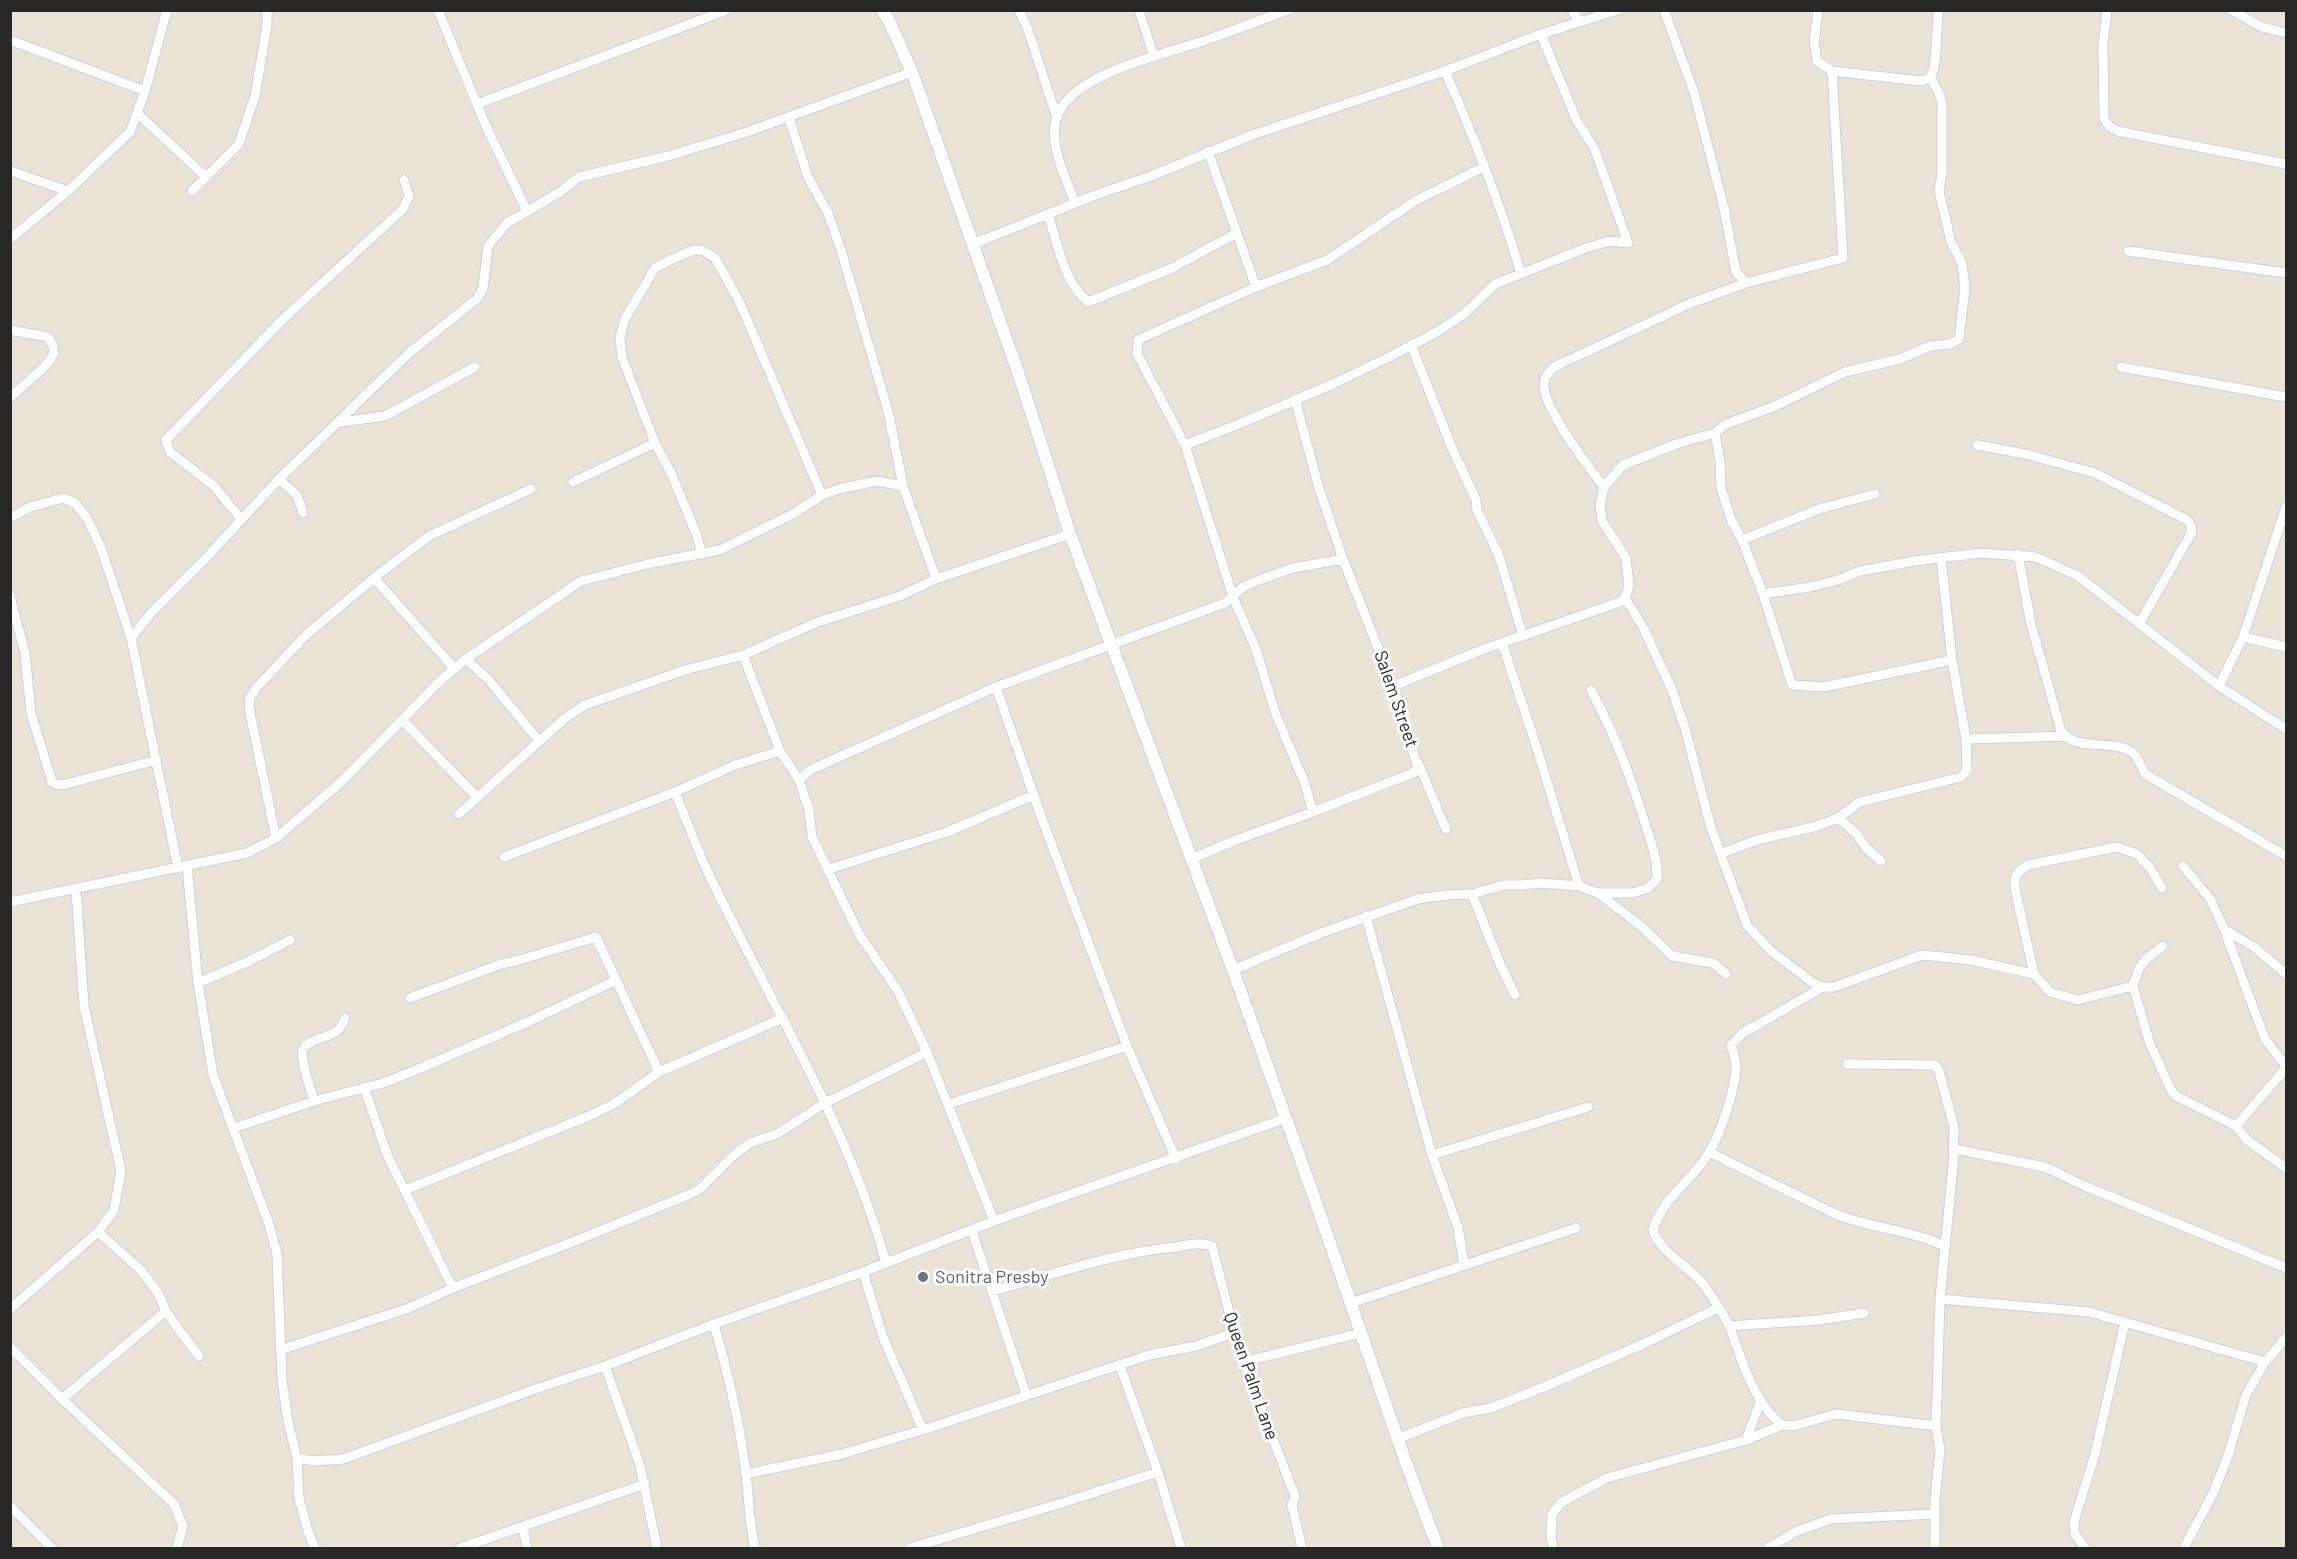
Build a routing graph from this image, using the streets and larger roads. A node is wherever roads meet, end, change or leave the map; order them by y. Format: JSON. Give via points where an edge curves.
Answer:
{"nodes":[{"id":1,"x":168,"y":10,"type":"edge"},
{"id":2,"x":267,"y":10,"type":"edge"},
{"id":3,"x":438,"y":10,"type":"edge"},
{"id":4,"x":727,"y":10,"type":"edge"},
{"id":5,"x":882,"y":10,"type":"edge"},
{"id":6,"x":1019,"y":10,"type":"edge"},
{"id":7,"x":1139,"y":10,"type":"edge"},
{"id":8,"x":1288,"y":10,"type":"edge"},
{"id":9,"x":1572,"y":10,"type":"edge"},
{"id":10,"x":1618,"y":10,"type":"edge"},
{"id":11,"x":1664,"y":10,"type":"edge"},
{"id":12,"x":1818,"y":10,"type":"edge"},
{"id":13,"x":1939,"y":10,"type":"edge"},
{"id":14,"x":2107,"y":10,"type":"edge"},
{"id":15,"x":2231,"y":10,"type":"edge"},
{"id":16,"x":1579,"y":22,"type":"junction"},
{"id":17,"x":2286,"y":33,"type":"edge"},
{"id":18,"x":1541,"y":34,"type":"junction"},
{"id":19,"x":10,"y":40,"type":"edge"},
{"id":20,"x":1154,"y":57,"type":"junction"},
{"id":21,"x":1445,"y":71,"type":"junction"},
{"id":22,"x":1832,"y":71,"type":"junction"},
{"id":23,"x":912,"y":72,"type":"junction"},
{"id":24,"x":1930,"y":77,"type":"junction"},
{"id":25,"x":145,"y":91,"type":"junction"},
{"id":26,"x":477,"y":104,"type":"junction"},
{"id":27,"x":137,"y":113,"type":"junction"},
{"id":28,"x":789,"y":118,"type":"junction"},
{"id":29,"x":1056,"y":118,"type":"junction"},
{"id":30,"x":1208,"y":151,"type":"junction"},
{"id":31,"x":2286,"y":164,"type":"edge"},
{"id":32,"x":1484,"y":167,"type":"junction"},
{"id":33,"x":10,"y":171,"type":"edge"},
{"id":34,"x":206,"y":177,"type":"junction"},
{"id":35,"x":404,"y":180,"type":"dead end"},
{"id":36,"x":68,"y":190,"type":"junction"},
{"id":37,"x":192,"y":191,"type":"dead end"},
{"id":38,"x":1075,"y":203,"type":"junction"},
{"id":39,"x":527,"y":211,"type":"junction"},
{"id":40,"x":1048,"y":214,"type":"junction"},
{"id":41,"x":1237,"y":233,"type":"junction"},
{"id":42,"x":10,"y":239,"type":"edge"},
{"id":43,"x":973,"y":244,"type":"junction"},
{"id":44,"x":2128,"y":251,"type":"dead end"},
{"id":45,"x":2286,"y":273,"type":"edge"},
{"id":46,"x":1521,"y":274,"type":"junction"},
{"id":47,"x":1746,"y":283,"type":"junction"},
{"id":48,"x":1256,"y":287,"type":"junction"},
{"id":49,"x":10,"y":330,"type":"edge"},
{"id":50,"x":1412,"y":345,"type":"junction"},
{"id":51,"x":475,"y":367,"type":"dead end"},
{"id":52,"x":2121,"y":367,"type":"dead end"},
{"id":53,"x":2286,"y":397,"type":"edge"},
{"id":54,"x":10,"y":399,"type":"edge"},
{"id":55,"x":1295,"y":399,"type":"junction"},
{"id":56,"x":340,"y":422,"type":"junction"},
{"id":57,"x":1715,"y":433,"type":"junction"},
{"id":58,"x":655,"y":442,"type":"junction"},
{"id":59,"x":1185,"y":445,"type":"junction"},
{"id":60,"x":1977,"y":445,"type":"dead end"},
{"id":61,"x":279,"y":479,"type":"junction"},
{"id":62,"x":573,"y":482,"type":"dead end"},
{"id":63,"x":903,"y":486,"type":"junction"},
{"id":64,"x":1604,"y":487,"type":"junction"},
{"id":65,"x":531,"y":489,"type":"dead end"},
{"id":66,"x":1875,"y":494,"type":"dead end"},
{"id":67,"x":822,"y":495,"type":"junction"},
{"id":68,"x":2286,"y":507,"type":"edge"},
{"id":69,"x":303,"y":513,"type":"dead end"},
{"id":70,"x":10,"y":518,"type":"edge"},
{"id":71,"x":241,"y":519,"type":"junction"},
{"id":72,"x":1070,"y":534,"type":"junction"},
{"id":73,"x":1742,"y":540,"type":"junction"},
{"id":74,"x":702,"y":554,"type":"junction"},
{"id":75,"x":2018,"y":554,"type":"junction"},
{"id":76,"x":1941,"y":558,"type":"junction"},
{"id":77,"x":1343,"y":559,"type":"junction"},
{"id":78,"x":374,"y":578,"type":"junction"},
{"id":79,"x":936,"y":579,"type":"junction"},
{"id":80,"x":1763,"y":594,"type":"junction"},
{"id":81,"x":10,"y":596,"type":"edge"},
{"id":82,"x":1233,"y":597,"type":"junction"},
{"id":83,"x":1625,"y":598,"type":"junction"},
{"id":84,"x":2139,"y":624,"type":"junction"},
{"id":85,"x":1523,"y":636,"type":"junction"},
{"id":86,"x":2243,"y":637,"type":"junction"},
{"id":87,"x":131,"y":638,"type":"junction"},
{"id":88,"x":1502,"y":643,"type":"junction"},
{"id":89,"x":1110,"y":644,"type":"junction"},
{"id":90,"x":2286,"y":647,"type":"edge"},
{"id":91,"x":743,"y":655,"type":"junction"},
{"id":92,"x":466,"y":659,"type":"junction"},
{"id":93,"x":1952,"y":660,"type":"junction"},
{"id":94,"x":454,"y":668,"type":"junction"},
{"id":95,"x":1393,"y":686,"type":"junction"},
{"id":96,"x":2219,"y":686,"type":"junction"},
{"id":97,"x":996,"y":687,"type":"junction"},
{"id":98,"x":1592,"y":690,"type":"dead end"},
{"id":99,"x":403,"y":721,"type":"junction"},
{"id":100,"x":2286,"y":729,"type":"edge"},
{"id":101,"x":2065,"y":736,"type":"junction"},
{"id":102,"x":1965,"y":739,"type":"junction"},
{"id":103,"x":539,"y":741,"type":"junction"},
{"id":104,"x":780,"y":751,"type":"junction"},
{"id":105,"x":157,"y":760,"type":"junction"},
{"id":106,"x":1417,"y":761,"type":"junction"},
{"id":107,"x":799,"y":780,"type":"junction"},
{"id":108,"x":675,"y":792,"type":"junction"},
{"id":109,"x":1034,"y":795,"type":"junction"},
{"id":110,"x":477,"y":797,"type":"junction"},
{"id":111,"x":1313,"y":812,"type":"junction"},
{"id":112,"x":459,"y":814,"type":"dead end"},
{"id":113,"x":1838,"y":818,"type":"junction"},
{"id":114,"x":1446,"y":829,"type":"dead end"},
{"id":115,"x":276,"y":838,"type":"junction"},
{"id":116,"x":1722,"y":853,"type":"junction"},
{"id":117,"x":2286,"y":856,"type":"edge"},
{"id":118,"x":504,"y":857,"type":"dead end"},
{"id":119,"x":1191,"y":859,"type":"junction"},
{"id":120,"x":1881,"y":861,"type":"dead end"},
{"id":121,"x":2183,"y":866,"type":"dead end"},
{"id":122,"x":182,"y":867,"type":"junction"},
{"id":123,"x":829,"y":869,"type":"junction"},
{"id":124,"x":1579,"y":886,"type":"junction"},
{"id":125,"x":2162,"y":888,"type":"dead end"},
{"id":126,"x":76,"y":889,"type":"junction"},
{"id":127,"x":1598,"y":893,"type":"junction"},
{"id":128,"x":1472,"y":894,"type":"junction"},
{"id":129,"x":10,"y":902,"type":"edge"},
{"id":130,"x":1366,"y":916,"type":"junction"},
{"id":131,"x":2224,"y":929,"type":"junction"},
{"id":132,"x":290,"y":940,"type":"dead end"},
{"id":133,"x":2163,"y":946,"type":"dead end"},
{"id":134,"x":1233,"y":970,"type":"junction"},
{"id":135,"x":1726,"y":974,"type":"dead end"},
{"id":136,"x":2034,"y":974,"type":"junction"},
{"id":137,"x":2286,"y":975,"type":"edge"},
{"id":138,"x":614,"y":981,"type":"junction"},
{"id":139,"x":198,"y":983,"type":"junction"},
{"id":140,"x":2133,"y":986,"type":"junction"},
{"id":141,"x":1823,"y":987,"type":"junction"},
{"id":142,"x":1515,"y":994,"type":"dead end"},
{"id":143,"x":410,"y":998,"type":"dead end"},
{"id":144,"x":345,"y":1018,"type":"dead end"},
{"id":145,"x":783,"y":1018,"type":"junction"},
{"id":146,"x":1127,"y":1046,"type":"junction"},
{"id":147,"x":2286,"y":1049,"type":"edge"},
{"id":148,"x":927,"y":1052,"type":"junction"},
{"id":149,"x":1847,"y":1064,"type":"dead end"},
{"id":150,"x":2284,"y":1064,"type":"edge"},
{"id":151,"x":659,"y":1072,"type":"junction"},
{"id":152,"x":364,"y":1087,"type":"junction"},
{"id":153,"x":314,"y":1101,"type":"junction"},
{"id":154,"x":825,"y":1103,"type":"junction"},
{"id":155,"x":949,"y":1104,"type":"junction"},
{"id":156,"x":1588,"y":1107,"type":"dead end"},
{"id":157,"x":1287,"y":1119,"type":"junction"},
{"id":158,"x":2236,"y":1126,"type":"junction"},
{"id":159,"x":234,"y":1128,"type":"junction"},
{"id":160,"x":1954,"y":1149,"type":"junction"},
{"id":161,"x":1709,"y":1152,"type":"junction"},
{"id":162,"x":1432,"y":1155,"type":"junction"},
{"id":163,"x":1176,"y":1159,"type":"junction"},
{"id":164,"x":2286,"y":1168,"type":"edge"},
{"id":165,"x":405,"y":1190,"type":"junction"},
{"id":166,"x":994,"y":1221,"type":"junction"},
{"id":167,"x":1576,"y":1227,"type":"dead end"},
{"id":168,"x":972,"y":1231,"type":"junction"},
{"id":169,"x":98,"y":1232,"type":"junction"},
{"id":170,"x":1945,"y":1246,"type":"junction"},
{"id":171,"x":886,"y":1263,"type":"junction"},
{"id":172,"x":1464,"y":1264,"type":"junction"},
{"id":173,"x":2286,"y":1268,"type":"edge"},
{"id":174,"x":863,"y":1272,"type":"junction"},
{"id":175,"x":453,"y":1288,"type":"junction"},
{"id":176,"x":992,"y":1291,"type":"junction"},
{"id":177,"x":1940,"y":1299,"type":"junction"},
{"id":178,"x":1351,"y":1303,"type":"junction"},
{"id":179,"x":1718,"y":1308,"type":"junction"},
{"id":180,"x":10,"y":1309,"type":"edge"},
{"id":181,"x":166,"y":1311,"type":"junction"},
{"id":182,"x":1864,"y":1312,"type":"dead end"},
{"id":183,"x":2125,"y":1322,"type":"junction"},
{"id":184,"x":714,"y":1324,"type":"junction"},
{"id":185,"x":1729,"y":1326,"type":"junction"},
{"id":186,"x":1233,"y":1333,"type":"junction"},
{"id":187,"x":1361,"y":1333,"type":"junction"},
{"id":188,"x":2286,"y":1338,"type":"edge"},
{"id":189,"x":10,"y":1347,"type":"edge"},
{"id":190,"x":280,"y":1350,"type":"junction"},
{"id":191,"x":199,"y":1356,"type":"dead end"},
{"id":192,"x":1243,"y":1362,"type":"junction"},
{"id":193,"x":2265,"y":1362,"type":"junction"},
{"id":194,"x":604,"y":1366,"type":"junction"},
{"id":195,"x":1120,"y":1366,"type":"junction"},
{"id":196,"x":1026,"y":1394,"type":"junction"},
{"id":197,"x":63,"y":1399,"type":"junction"},
{"id":198,"x":1761,"y":1400,"type":"junction"},
{"id":199,"x":1782,"y":1425,"type":"junction"},
{"id":200,"x":1936,"y":1426,"type":"junction"},
{"id":201,"x":923,"y":1430,"type":"junction"},
{"id":202,"x":1397,"y":1439,"type":"junction"},
{"id":203,"x":1746,"y":1440,"type":"junction"},
{"id":204,"x":297,"y":1458,"type":"junction"},
{"id":205,"x":1158,"y":1472,"type":"junction"},
{"id":206,"x":746,"y":1474,"type":"junction"},
{"id":207,"x":645,"y":1484,"type":"junction"},
{"id":208,"x":10,"y":1506,"type":"edge"},
{"id":209,"x":1934,"y":1514,"type":"junction"},
{"id":210,"x":523,"y":1526,"type":"junction"},
{"id":211,"x":1298,"y":1547,"type":"edge"},
{"id":212,"x":52,"y":1548,"type":"edge"},
{"id":213,"x":177,"y":1548,"type":"edge"},
{"id":214,"x":315,"y":1548,"type":"edge"},
{"id":215,"x":460,"y":1548,"type":"edge"},
{"id":216,"x":526,"y":1548,"type":"edge"},
{"id":217,"x":657,"y":1548,"type":"edge"},
{"id":218,"x":755,"y":1548,"type":"edge"},
{"id":219,"x":910,"y":1548,"type":"edge"},
{"id":220,"x":1181,"y":1548,"type":"edge"},
{"id":221,"x":1438,"y":1548,"type":"edge"},
{"id":222,"x":1553,"y":1548,"type":"edge"},
{"id":223,"x":1768,"y":1548,"type":"edge"},
{"id":224,"x":1935,"y":1548,"type":"edge"},
{"id":225,"x":2085,"y":1548,"type":"edge"},
{"id":226,"x":2184,"y":1548,"type":"edge"}],
"edges":[{"from":1,"to":25,"type":"street"},
{"from":2,"to":34,"type":"street","via":[[255,96],[239,144]]},
{"from":3,"to":26,"type":"street"},
{"from":4,"to":26,"type":"street"},
{"from":5,"to":23,"type":"street"},
{"from":6,"to":29,"type":"street"},
{"from":7,"to":20,"type":"street"},
{"from":8,"to":20,"type":"street"},
{"from":9,"to":16,"type":"street"},
{"from":10,"to":16,"type":"street"},
{"from":11,"to":47,"type":"street","via":[[1694,92],[1736,272]]},
{"from":12,"to":22,"type":"street","via":[[1814,42],[1817,61]]},
{"from":13,"to":24,"type":"street","via":[[1936,60]]},
{"from":14,"to":31,"type":"street","via":[[2103,44],[2104,119],[2109,126],[2117,131]]},
{"from":15,"to":17,"type":"street","via":[[2262,27]]},
{"from":16,"to":18,"type":"street"},
{"from":18,"to":21,"type":"street"},
{"from":18,"to":46,"type":"street","via":[[1576,119],[1595,150],[1628,243],[1610,241]]},
{"from":19,"to":25,"type":"street"},
{"from":20,"to":29,"type":"street","via":[[1095,79],[1065,104]]},
{"from":21,"to":30,"type":"street"},
{"from":21,"to":32,"type":"street"},
{"from":22,"to":24,"type":"street","via":[[1906,81]]},
{"from":22,"to":47,"type":"street","via":[[1843,258]]},
{"from":23,"to":28,"type":"street"},
{"from":23,"to":43,"type":"street"},
{"from":24,"to":57,"type":"street","via":[[1942,104],[1942,211],[1962,263],[1965,288],[1959,339],[1845,372],[1773,407],[1726,424]]},
{"from":25,"to":27,"type":"street"},
{"from":26,"to":39,"type":"street"},
{"from":27,"to":34,"type":"street"},
{"from":27,"to":36,"type":"street","via":[[130,132]]},
{"from":28,"to":39,"type":"street","via":[[668,156],[579,177]]},
{"from":28,"to":63,"type":"street","via":[[808,177],[828,213],[840,250],[888,411]]},
{"from":29,"to":38,"type":"street","via":[[1055,138]]},
{"from":30,"to":38,"type":"street"},
{"from":30,"to":41,"type":"street"},
{"from":32,"to":46,"type":"street"},
{"from":32,"to":48,"type":"street","via":[[1415,201],[1327,260]]},
{"from":33,"to":36,"type":"street"},
{"from":34,"to":37,"type":"street"},
{"from":35,"to":71,"type":"street","via":[[410,196],[402,210],[282,320],[166,440],[170,452],[214,486]]},
{"from":36,"to":42,"type":"street"},
{"from":38,"to":40,"type":"street"},
{"from":39,"to":56,"type":"street","via":[[507,223],[488,246],[483,288],[478,298],[409,353]]},
{"from":40,"to":41,"type":"street","via":[[1067,274],[1076,292],[1088,302],[1170,269]]},
{"from":40,"to":43,"type":"street"},
{"from":41,"to":48,"type":"street"},
{"from":43,"to":72,"type":"street"},
{"from":44,"to":45,"type":"street"},
{"from":46,"to":50,"type":"street","via":[[1495,284],[1464,314]]},
{"from":47,"to":64,"type":"street","via":[[1691,303],[1547,374],[1545,392],[1560,426]]},
{"from":48,"to":59,"type":"street","via":[[1138,340],[1137,353]]},
{"from":49,"to":54,"type":"street","via":[[48,337],[54,354]]},
{"from":50,"to":55,"type":"street"},
{"from":50,"to":85,"type":"street","via":[[1499,556]]},
{"from":51,"to":56,"type":"street","via":[[385,416]]},
{"from":52,"to":53,"type":"street"},
{"from":55,"to":59,"type":"street"},
{"from":55,"to":77,"type":"street","name":"Salem Street"},
{"from":56,"to":61,"type":"street"},
{"from":57,"to":64,"type":"street","via":[[1623,465]]},
{"from":57,"to":73,"type":"street","via":[[1721,488]]},
{"from":58,"to":62,"type":"street"},
{"from":58,"to":67,"type":"street","via":[[622,357],[620,337],[625,319],[655,268],[683,254],[702,250],[715,258],[739,301]]},
{"from":58,"to":74,"type":"street"},
{"from":59,"to":82,"type":"street"},
{"from":60,"to":84,"type":"street","via":[[2095,473],[2187,520],[2192,532]]},
{"from":61,"to":69,"type":"street","via":[[297,495]]},
{"from":61,"to":71,"type":"street"},
{"from":63,"to":67,"type":"street","via":[[877,481]]},
{"from":63,"to":79,"type":"street"},
{"from":64,"to":83,"type":"street","via":[[1602,521],[1626,558],[1629,586]]},
{"from":65,"to":78,"type":"street","via":[[429,536]]},
{"from":66,"to":73,"type":"street","via":[[1819,509]]},
{"from":67,"to":74,"type":"street","via":[[743,540]]},
{"from":68,"to":86,"type":"street"},
{"from":70,"to":87,"type":"street","via":[[30,507],[63,498],[75,502],[101,548]]},
{"from":71,"to":87,"type":"street"},
{"from":72,"to":79,"type":"street"},
{"from":72,"to":89,"type":"street"},
{"from":73,"to":80,"type":"street"},
{"from":74,"to":92,"type":"street","via":[[581,581]]},
{"from":75,"to":76,"type":"street"},
{"from":75,"to":84,"type":"street","via":[[2036,556],[2078,576]]},
{"from":75,"to":101,"type":"street","via":[[2031,624]]},
{"from":76,"to":80,"type":"street","via":[[1860,571],[1829,582]]},
{"from":76,"to":93,"type":"street"},
{"from":77,"to":82,"type":"street","via":[[1284,571],[1243,587]]},
{"from":77,"to":95,"type":"street","name":"Salem Street"},
{"from":78,"to":94,"type":"street"},
{"from":78,"to":115,"type":"street","via":[[306,635],[250,697]]},
{"from":79,"to":91,"type":"street","via":[[900,596],[818,621]]},
{"from":80,"to":93,"type":"street","via":[[1792,685],[1824,687]]},
{"from":81,"to":105,"type":"street","via":[[25,653],[31,713],[52,782],[66,784]]},
{"from":82,"to":89,"type":"street","via":[[1203,612]]},
{"from":82,"to":111,"type":"street","via":[[1256,649]]},
{"from":83,"to":85,"type":"street"},
{"from":83,"to":116,"type":"street","via":[[1672,690],[1711,828]]},
{"from":84,"to":96,"type":"street"},
{"from":85,"to":88,"type":"street"},
{"from":86,"to":90,"type":"street"},
{"from":86,"to":96,"type":"street"},
{"from":87,"to":105,"type":"street"},
{"from":88,"to":95,"type":"street"},
{"from":88,"to":124,"type":"street"},
{"from":89,"to":97,"type":"street"},
{"from":89,"to":119,"type":"street"},
{"from":91,"to":103,"type":"street","via":[[685,669],[585,705]]},
{"from":91,"to":104,"type":"street"},
{"from":92,"to":94,"type":"street"},
{"from":92,"to":103,"type":"street","via":[[488,679]]},
{"from":93,"to":102,"type":"street"},
{"from":94,"to":99,"type":"street"},
{"from":95,"to":106,"type":"street","name":"Salem Street"},
{"from":96,"to":100,"type":"street"},
{"from":97,"to":107,"type":"street","via":[[810,770]]},
{"from":97,"to":109,"type":"street"},
{"from":98,"to":127,"type":"street","via":[[1623,756],[1658,872],[1648,888],[1633,893]]},
{"from":99,"to":110,"type":"street"},
{"from":99,"to":115,"type":"street"},
{"from":101,"to":102,"type":"street"},
{"from":101,"to":117,"type":"street","via":[[2134,754],[2145,774]]},
{"from":102,"to":113,"type":"street","via":[[1967,770],[1961,777],[1860,802]]},
{"from":103,"to":110,"type":"street"},
{"from":104,"to":107,"type":"street"},
{"from":104,"to":108,"type":"street","via":[[735,765]]},
{"from":105,"to":122,"type":"street"},
{"from":106,"to":111,"type":"street","name":"Salem Street","via":[[1418,768],[1413,773]]},
{"from":106,"to":114,"type":"street"},
{"from":107,"to":123,"type":"street","via":[[810,810],[813,837]]},
{"from":108,"to":118,"type":"street"},
{"from":108,"to":145,"type":"street","via":[[711,879]]},
{"from":109,"to":123,"type":"street","via":[[947,832]]},
{"from":109,"to":146,"type":"street"},
{"from":110,"to":112,"type":"street"},
{"from":111,"to":119,"type":"street","name":"Salem Street"},
{"from":113,"to":116,"type":"street"},
{"from":113,"to":120,"type":"street"},
{"from":115,"to":122,"type":"street","via":[[247,853]]},
{"from":116,"to":141,"type":"street","via":[[1747,926],[1772,951]]},
{"from":119,"to":134,"type":"street"},
{"from":121,"to":131,"type":"street","via":[[2211,900]]},
{"from":122,"to":126,"type":"street"},
{"from":122,"to":139,"type":"street"},
{"from":123,"to":148,"type":"street","via":[[859,934],[898,991]]},
{"from":124,"to":127,"type":"street"},
{"from":124,"to":128,"type":"street","via":[[1504,885]]},
{"from":125,"to":136,"type":"street","via":[[2137,854],[2117,847],[2028,865],[2018,871],[2015,889]]},
{"from":126,"to":129,"type":"street"},
{"from":126,"to":169,"type":"street","via":[[84,1006],[121,1171],[114,1210]]},
{"from":127,"to":135,"type":"street","via":[[1672,956],[1713,963]]},
{"from":128,"to":130,"type":"street","via":[[1418,899]]},
{"from":128,"to":142,"type":"street"},
{"from":130,"to":134,"type":"street"},
{"from":130,"to":162,"type":"street"},
{"from":131,"to":137,"type":"street","via":[[2254,947]]},
{"from":131,"to":150,"type":"street","via":[[2265,1039]]},
{"from":132,"to":139,"type":"street"},
{"from":133,"to":140,"type":"street","via":[[2139,968]]},
{"from":134,"to":157,"type":"street"},
{"from":136,"to":140,"type":"street","via":[[2050,992],[2078,1000]]},
{"from":136,"to":141,"type":"street","via":[[1971,960],[1922,955],[1834,987]]},
{"from":138,"to":143,"type":"street","via":[[596,937],[501,964]]},
{"from":138,"to":151,"type":"street"},
{"from":138,"to":152,"type":"street","via":[[472,1047]]},
{"from":139,"to":159,"type":"street","via":[[213,1074]]},
{"from":140,"to":158,"type":"street","via":[[2150,1044],[2171,1090]]},
{"from":141,"to":161,"type":"street","via":[[1743,1033],[1731,1045],[1736,1066],[1731,1096]]},
{"from":144,"to":153,"type":"street","via":[[338,1032],[308,1044],[303,1051]]},
{"from":145,"to":151,"type":"street"},
{"from":145,"to":154,"type":"street"},
{"from":146,"to":155,"type":"street"},
{"from":146,"to":163,"type":"street"},
{"from":147,"to":150,"type":"street"},
{"from":148,"to":154,"type":"street"},
{"from":148,"to":155,"type":"street"},
{"from":149,"to":160,"type":"street","via":[[1935,1065],[1954,1127]]},
{"from":150,"to":158,"type":"street"},
{"from":151,"to":165,"type":"street","via":[[614,1104],[589,1116]]},
{"from":152,"to":153,"type":"street"},
{"from":152,"to":165,"type":"street","via":[[388,1157]]},
{"from":153,"to":159,"type":"street"},
{"from":154,"to":171,"type":"street","via":[[861,1184]]},
{"from":154,"to":175,"type":"street","via":[[777,1134],[750,1143],[700,1189]]},
{"from":155,"to":166,"type":"street"},
{"from":156,"to":162,"type":"street"},
{"from":157,"to":163,"type":"street"},
{"from":157,"to":178,"type":"street"},
{"from":158,"to":164,"type":"street","via":[[2247,1140]]},
{"from":159,"to":190,"type":"street","via":[[277,1254]]},
{"from":160,"to":170,"type":"street"},
{"from":160,"to":173,"type":"street","via":[[2045,1167]]},
{"from":161,"to":170,"type":"street","via":[[1835,1214]]},
{"from":161,"to":179,"type":"street","via":[[1676,1192],[1653,1230],[1662,1246],[1704,1285]]},
{"from":162,"to":172,"type":"street","via":[[1451,1204]]},
{"from":163,"to":166,"type":"street"},
{"from":165,"to":175,"type":"street"},
{"from":166,"to":168,"type":"street"},
{"from":167,"to":172,"type":"street"},
{"from":168,"to":171,"type":"street"},
{"from":168,"to":176,"type":"street"},
{"from":169,"to":180,"type":"street"},
{"from":169,"to":181,"type":"street","via":[[141,1270]]},
{"from":170,"to":177,"type":"street"},
{"from":171,"to":174,"type":"street"},
{"from":172,"to":178,"type":"street"},
{"from":174,"to":184,"type":"street"},
{"from":174,"to":201,"type":"street","via":[[883,1337]]},
{"from":175,"to":190,"type":"street","via":[[409,1308]]},
{"from":176,"to":186,"type":"street","name":"Queen Palm Lane","via":[[1112,1258],[1204,1244],[1212,1246]]},
{"from":176,"to":196,"type":"street"},
{"from":177,"to":183,"type":"street","via":[[2089,1312]]},
{"from":177,"to":200,"type":"street"},
{"from":178,"to":187,"type":"street"},
{"from":179,"to":185,"type":"street"},
{"from":179,"to":202,"type":"street","via":[[1544,1387]]},
{"from":181,"to":191,"type":"street"},
{"from":181,"to":197,"type":"street"},
{"from":182,"to":185,"type":"street","via":[[1819,1320]]},
{"from":183,"to":193,"type":"street"},
{"from":183,"to":225,"type":"street","via":[[2096,1454],[2074,1521],[2075,1534]]},
{"from":184,"to":194,"type":"street"},
{"from":184,"to":206,"type":"street","via":[[728,1374]]},
{"from":185,"to":198,"type":"street"},
{"from":186,"to":192,"type":"street","name":"Queen Palm Lane"},
{"from":186,"to":195,"type":"street"},
{"from":187,"to":192,"type":"street"},
{"from":187,"to":202,"type":"street"},
{"from":188,"to":193,"type":"street"},
{"from":189,"to":197,"type":"street"},
{"from":190,"to":204,"type":"street","via":[[288,1422]]},
{"from":192,"to":211,"type":"street","name":"Queen Palm Lane","via":[[1295,1496],[1292,1505]]},
{"from":193,"to":226,"type":"street","via":[[2246,1395],[2227,1458]]},
{"from":194,"to":204,"type":"street","via":[[343,1459]]},
{"from":194,"to":207,"type":"street"},
{"from":195,"to":196,"type":"street"},
{"from":195,"to":205,"type":"street"},
{"from":196,"to":201,"type":"street"},
{"from":197,"to":213,"type":"street","via":[[174,1504],[183,1526]]},
{"from":198,"to":199,"type":"street","via":[[1770,1416]]},
{"from":198,"to":203,"type":"street"},
{"from":199,"to":200,"type":"street","via":[[1793,1426],[1836,1414]]},
{"from":199,"to":203,"type":"street"},
{"from":200,"to":209,"type":"street","via":[[1940,1450]]},
{"from":201,"to":206,"type":"street","via":[[842,1454]]},
{"from":202,"to":221,"type":"street"},
{"from":203,"to":222,"type":"street","via":[[1607,1478],[1562,1502],[1552,1514]]},
{"from":204,"to":214,"type":"street","via":[[299,1498]]},
{"from":205,"to":219,"type":"street"},
{"from":205,"to":220,"type":"street"},
{"from":206,"to":218,"type":"street"},
{"from":207,"to":210,"type":"street"},
{"from":207,"to":217,"type":"street"},
{"from":208,"to":212,"type":"street"},
{"from":209,"to":223,"type":"street","via":[[1831,1519],[1797,1531]]},
{"from":209,"to":224,"type":"street"},
{"from":210,"to":215,"type":"street"},
{"from":210,"to":216,"type":"street"}]}
